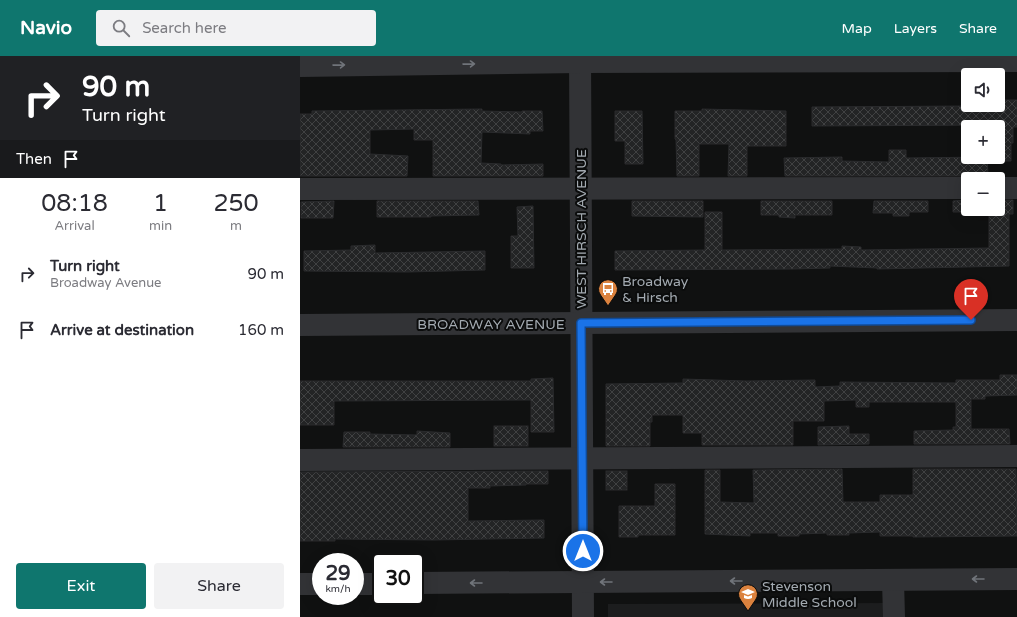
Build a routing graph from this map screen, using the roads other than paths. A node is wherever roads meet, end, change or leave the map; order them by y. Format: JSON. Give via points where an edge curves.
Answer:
{"nodes":[{"id":1,"x":580,"y":59,"type":"edge"},
{"id":2,"x":1017,"y":61,"type":"edge"},
{"id":3,"x":300,"y":66,"type":"edge"},
{"id":4,"x":580,"y":188,"type":"junction"},
{"id":5,"x":961,"y":188,"type":"edge"},
{"id":6,"x":1005,"y":188,"type":"edge"},
{"id":7,"x":1017,"y":188,"type":"edge"},
{"id":8,"x":300,"y":189,"type":"edge"},
{"id":9,"x":1017,"y":320,"type":"edge"},
{"id":10,"x":581,"y":323,"type":"junction"},
{"id":11,"x":300,"y":325,"type":"edge"},
{"id":12,"x":1017,"y":456,"type":"edge"},
{"id":13,"x":582,"y":458,"type":"junction"},
{"id":14,"x":300,"y":460,"type":"edge"},
{"id":15,"x":1017,"y":579,"type":"edge"},
{"id":16,"x":893,"y":580,"type":"junction"},
{"id":17,"x":583,"y":582,"type":"junction"},
{"id":18,"x":424,"y":583,"type":"edge"},
{"id":19,"x":300,"y":584,"type":"edge"},
{"id":20,"x":312,"y":584,"type":"edge"},
{"id":21,"x":583,"y":617,"type":"edge"},
{"id":22,"x":894,"y":617,"type":"edge"}],
"edges":[{"from":1,"to":2,"type":"street"},
{"from":3,"to":1,"type":"street","one_way":true},
{"from":1,"to":4,"type":"street","name":"WEST HIRSCH AVENUE"},
{"from":4,"to":5,"type":"street"},
{"from":4,"to":8,"type":"street"},
{"from":4,"to":10,"type":"street","name":"WEST HIRSCH AVENUE"},
{"from":6,"to":7,"type":"street"},
{"from":9,"to":10,"type":"street","name":"BROADWAY AVENUE"},
{"from":10,"to":11,"type":"street","name":"BROADWAY AVENUE"},
{"from":10,"to":13,"type":"street","name":"WEST HIRSCH AVENUE"},
{"from":12,"to":13,"type":"street"},
{"from":13,"to":14,"type":"street"},
{"from":13,"to":17,"type":"street","name":"WEST HIRSCH AVENUE"},
{"from":15,"to":16,"type":"street","one_way":true},
{"from":16,"to":17,"type":"street","one_way":true},
{"from":16,"to":22,"type":"street"},
{"from":17,"to":18,"type":"street","one_way":true},
{"from":17,"to":21,"type":"street","name":"WEST HIRSCH AVENUE"},
{"from":19,"to":20,"type":"street"}]}
